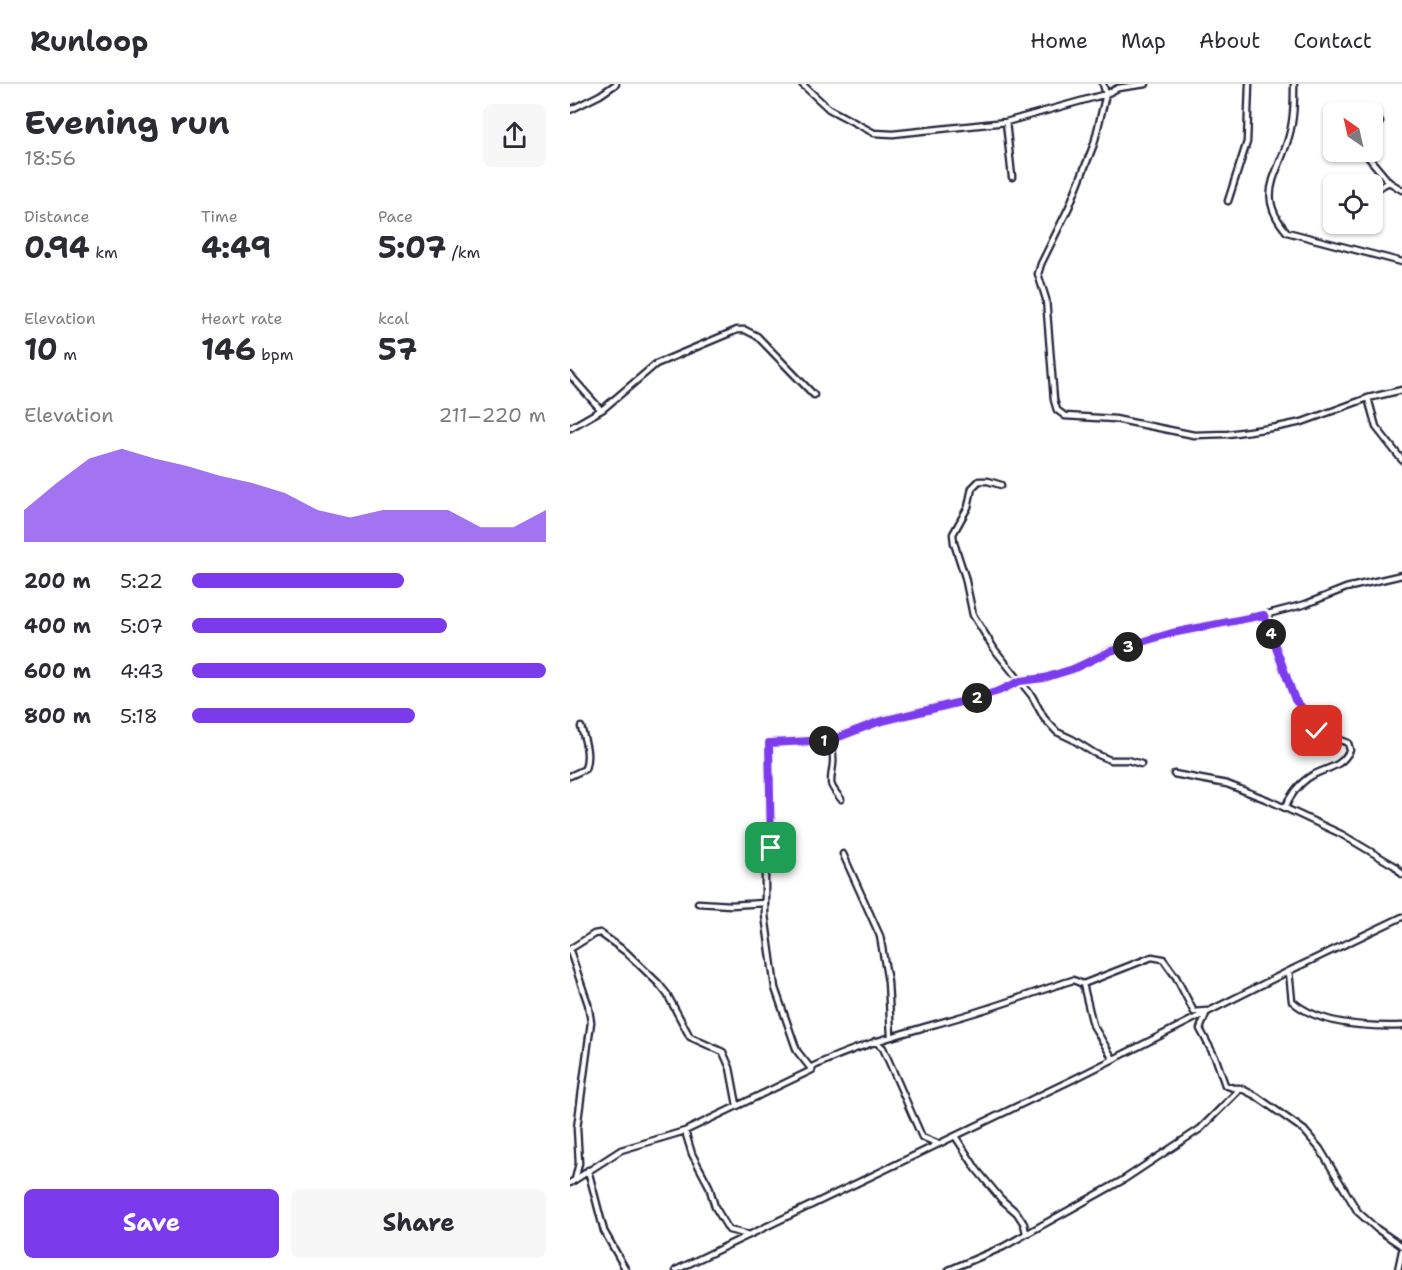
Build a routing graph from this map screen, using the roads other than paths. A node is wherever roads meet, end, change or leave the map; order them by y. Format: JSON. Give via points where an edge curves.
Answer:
{"nodes":[{"id":1,"x":616,"y":84,"type":"edge"},
{"id":2,"x":802,"y":84,"type":"edge"},
{"id":3,"x":1103,"y":84,"type":"edge"},
{"id":4,"x":1146,"y":84,"type":"edge"},
{"id":5,"x":1249,"y":84,"type":"edge"},
{"id":6,"x":1294,"y":84,"type":"edge"},
{"id":7,"x":1118,"y":86,"type":"edge"},
{"id":8,"x":1106,"y":94,"type":"junction"},
{"id":9,"x":570,"y":110,"type":"edge"},
{"id":10,"x":1006,"y":122,"type":"junction"},
{"id":11,"x":1372,"y":162,"type":"edge"},
{"id":12,"x":1012,"y":177,"type":"dead end"},
{"id":13,"x":1389,"y":182,"type":"junction"},
{"id":14,"x":1383,"y":185,"type":"edge"},
{"id":15,"x":1402,"y":190,"type":"edge"},
{"id":16,"x":1228,"y":201,"type":"dead end"},
{"id":17,"x":1402,"y":261,"type":"edge"},
{"id":18,"x":570,"y":375,"type":"edge"},
{"id":19,"x":1402,"y":390,"type":"edge"},
{"id":20,"x":814,"y":395,"type":"dead end"},
{"id":21,"x":1368,"y":398,"type":"junction"},
{"id":22,"x":601,"y":410,"type":"junction"},
{"id":23,"x":570,"y":428,"type":"edge"},
{"id":24,"x":1402,"y":460,"type":"edge"},
{"id":25,"x":1001,"y":485,"type":"dead end"},
{"id":26,"x":1402,"y":575,"type":"edge"},
{"id":27,"x":1264,"y":615,"type":"junction"},
{"id":28,"x":1020,"y":681,"type":"junction"},
{"id":29,"x":580,"y":728,"type":"dead end"},
{"id":30,"x":831,"y":740,"type":"junction"},
{"id":31,"x":1141,"y":764,"type":"dead end"},
{"id":32,"x":1174,"y":774,"type":"dead end"},
{"id":33,"x":570,"y":776,"type":"edge"},
{"id":34,"x":841,"y":799,"type":"dead end"},
{"id":35,"x":1285,"y":808,"type":"junction"},
{"id":36,"x":843,"y":854,"type":"dead end"},
{"id":37,"x":1402,"y":874,"type":"edge"},
{"id":38,"x":698,"y":903,"type":"dead end"},
{"id":39,"x":765,"y":903,"type":"junction"},
{"id":40,"x":1402,"y":917,"type":"edge"},
{"id":41,"x":570,"y":950,"type":"edge"},
{"id":42,"x":1289,"y":971,"type":"junction"},
{"id":43,"x":1083,"y":984,"type":"junction"},
{"id":44,"x":1207,"y":1011,"type":"junction"},
{"id":45,"x":1402,"y":1026,"type":"edge"},
{"id":46,"x":888,"y":1037,"type":"junction"},
{"id":47,"x":875,"y":1041,"type":"junction"},
{"id":48,"x":883,"y":1048,"type":"junction"},
{"id":49,"x":1113,"y":1059,"type":"junction"},
{"id":50,"x":812,"y":1070,"type":"junction"},
{"id":51,"x":1240,"y":1088,"type":"junction"},
{"id":52,"x":737,"y":1105,"type":"junction"},
{"id":53,"x":685,"y":1131,"type":"junction"},
{"id":54,"x":955,"y":1136,"type":"junction"},
{"id":55,"x":939,"y":1144,"type":"junction"},
{"id":56,"x":579,"y":1147,"type":"junction"},
{"id":57,"x":570,"y":1148,"type":"edge"},
{"id":58,"x":588,"y":1170,"type":"junction"},
{"id":59,"x":573,"y":1182,"type":"edge"},
{"id":60,"x":1026,"y":1233,"type":"junction"},
{"id":61,"x":749,"y":1235,"type":"junction"},
{"id":62,"x":1402,"y":1246,"type":"edge"},
{"id":63,"x":1402,"y":1251,"type":"edge"},
{"id":64,"x":626,"y":1270,"type":"edge"},
{"id":65,"x":676,"y":1270,"type":"edge"},
{"id":66,"x":949,"y":1270,"type":"edge"},
{"id":67,"x":1398,"y":1270,"type":"edge"}],
"edges":[{"from":1,"to":9,"type":"street"},
{"from":2,"to":10,"type":"street","via":[[830,109],[874,133]]},
{"from":3,"to":8,"type":"street"},
{"from":4,"to":7,"type":"street"},
{"from":5,"to":16,"type":"street","via":[[1247,142]]},
{"from":6,"to":17,"type":"street","via":[[1289,136],[1272,183],[1270,202],[1278,221],[1287,232]]},
{"from":7,"to":8,"type":"street"},
{"from":8,"to":10,"type":"street"},
{"from":8,"to":21,"type":"street","via":[[1094,144],[1038,274],[1046,299],[1057,410],[1065,416],[1115,419],[1194,435],[1228,434],[1302,422]]},
{"from":10,"to":12,"type":"street"},
{"from":11,"to":13,"type":"street"},
{"from":13,"to":14,"type":"street"},
{"from":13,"to":15,"type":"street"},
{"from":18,"to":22,"type":"street"},
{"from":19,"to":21,"type":"street"},
{"from":20,"to":22,"type":"street","via":[[757,336],[737,330],[656,364]]},
{"from":21,"to":24,"type":"street","via":[[1376,427]]},
{"from":22,"to":23,"type":"street"},
{"from":25,"to":28,"type":"street","via":[[988,480],[979,481],[972,488],[968,507],[953,534],[973,615]]},
{"from":26,"to":27,"type":"street","via":[[1346,588]]},
{"from":27,"to":28,"type":"street","via":[[1172,633],[1111,651],[1073,669]]},
{"from":27,"to":35,"type":"street","via":[[1295,700],[1317,731],[1348,743],[1350,750],[1334,768],[1307,778]]},
{"from":28,"to":30,"type":"street","via":[[999,691],[878,722]]},
{"from":28,"to":31,"type":"street","via":[[1057,732],[1110,760]]},
{"from":29,"to":33,"type":"street","via":[[588,761],[585,769]]},
{"from":30,"to":34,"type":"street","via":[[833,764],[829,780]]},
{"from":30,"to":39,"type":"street","via":[[769,743],[771,848],[765,873]]},
{"from":32,"to":35,"type":"street","via":[[1227,784]]},
{"from":35,"to":37,"type":"street","via":[[1341,834]]},
{"from":36,"to":46,"type":"street","via":[[880,936],[888,982]]},
{"from":38,"to":39,"type":"street"},
{"from":39,"to":50,"type":"street","via":[[775,988],[797,1051]]},
{"from":40,"to":42,"type":"street"},
{"from":41,"to":52,"type":"street","via":[[600,933],[626,952],[667,994],[690,1037],[723,1052]]},
{"from":41,"to":56,"type":"street","via":[[591,1022],[577,1128]]},
{"from":42,"to":44,"type":"street"},
{"from":42,"to":45,"type":"street","via":[[1292,1001],[1302,1010],[1343,1022]]},
{"from":43,"to":44,"type":"street","via":[[1129,965],[1162,958],[1194,1012]]},
{"from":43,"to":46,"type":"street","via":[[1073,980]]},
{"from":43,"to":49,"type":"street","via":[[1093,1025]]},
{"from":44,"to":49,"type":"street"},
{"from":44,"to":51,"type":"street","via":[[1200,1029],[1225,1084]]},
{"from":46,"to":47,"type":"street"},
{"from":46,"to":48,"type":"street"},
{"from":47,"to":48,"type":"street"},
{"from":47,"to":50,"type":"street"},
{"from":48,"to":55,"type":"street","via":[[922,1137]]},
{"from":49,"to":54,"type":"street"},
{"from":50,"to":52,"type":"street"},
{"from":51,"to":60,"type":"street","via":[[1200,1129],[1123,1180]]},
{"from":51,"to":62,"type":"street","via":[[1312,1137],[1358,1212]]},
{"from":52,"to":53,"type":"street"},
{"from":53,"to":58,"type":"street","via":[[621,1150]]},
{"from":53,"to":61,"type":"street","via":[[724,1222],[729,1230]]},
{"from":54,"to":55,"type":"street"},
{"from":54,"to":60,"type":"street","via":[[977,1170],[1017,1213]]},
{"from":55,"to":61,"type":"street"},
{"from":56,"to":57,"type":"street"},
{"from":56,"to":59,"type":"street"},
{"from":58,"to":59,"type":"street"},
{"from":58,"to":64,"type":"street","via":[[604,1231]]},
{"from":60,"to":66,"type":"street"},
{"from":61,"to":65,"type":"street"},
{"from":63,"to":67,"type":"street"}]}
